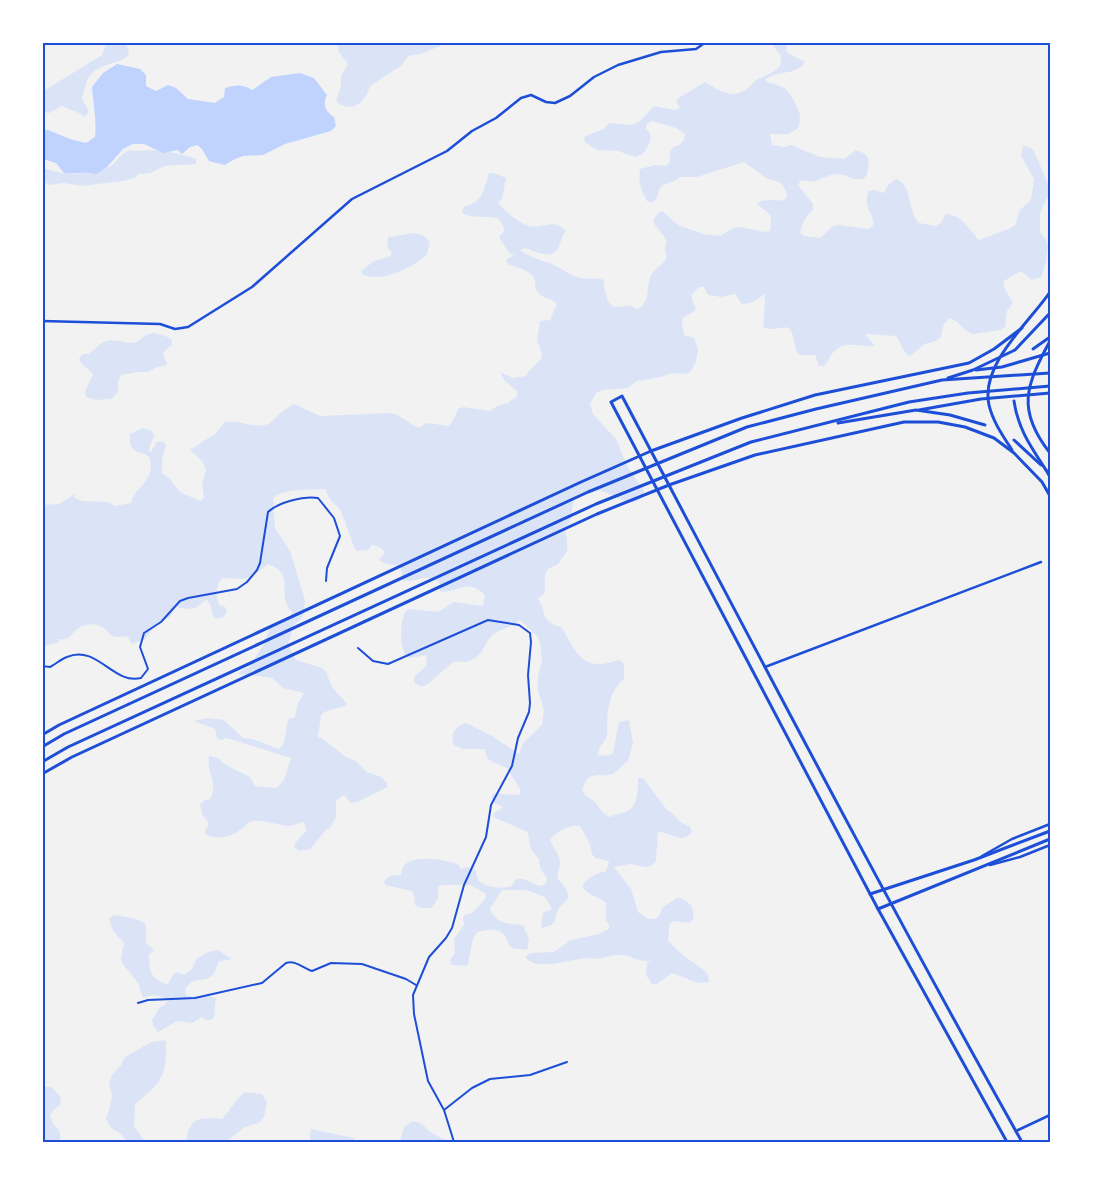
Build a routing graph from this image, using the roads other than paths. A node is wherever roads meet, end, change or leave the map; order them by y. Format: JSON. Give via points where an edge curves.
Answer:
{"nodes":[{"id":1,"x":706,"y":42,"type":"edge"},
{"id":2,"x":1050,"y":292,"type":"edge"},
{"id":3,"x":1050,"y":313,"type":"edge"},
{"id":4,"x":42,"y":321,"type":"edge"},
{"id":5,"x":1022,"y":328,"type":"junction"},
{"id":6,"x":1050,"y":339,"type":"edge"},
{"id":7,"x":1033,"y":349,"type":"dead end"},
{"id":8,"x":1050,"y":353,"type":"edge"},
{"id":9,"x":973,"y":370,"type":"junction"},
{"id":10,"x":1050,"y":373,"type":"edge"},
{"id":11,"x":942,"y":380,"type":"junction"},
{"id":12,"x":1050,"y":386,"type":"edge"},
{"id":13,"x":1050,"y":393,"type":"edge"},
{"id":14,"x":1014,"y":401,"type":"dead end"},
{"id":15,"x":916,"y":410,"type":"junction"},
{"id":16,"x":985,"y":425,"type":"dead end"},
{"id":17,"x":820,"y":426,"type":"junction"},
{"id":18,"x":1014,"y":440,"type":"dead end"},
{"id":19,"x":651,"y":451,"type":"junction"},
{"id":20,"x":1014,"y":453,"type":"junction"},
{"id":21,"x":1050,"y":453,"type":"edge"},
{"id":22,"x":640,"y":456,"type":"junction"},
{"id":23,"x":1046,"y":470,"type":"junction"},
{"id":24,"x":1050,"y":477,"type":"edge"},
{"id":25,"x":669,"y":485,"type":"junction"},
{"id":26,"x":657,"y":490,"type":"junction"},
{"id":27,"x":1050,"y":496,"type":"edge"},
{"id":28,"x":1041,"y":562,"type":"dead end"},
{"id":29,"x":326,"y":581,"type":"dead end"},
{"id":30,"x":358,"y":648,"type":"dead end"},
{"id":31,"x":42,"y":666,"type":"edge"},
{"id":32,"x":765,"y":667,"type":"junction"},
{"id":33,"x":42,"y":735,"type":"edge"},
{"id":34,"x":42,"y":747,"type":"edge"},
{"id":35,"x":42,"y":762,"type":"edge"},
{"id":36,"x":42,"y":774,"type":"edge"},
{"id":37,"x":1050,"y":824,"type":"edge"},
{"id":38,"x":1050,"y":830,"type":"edge"},
{"id":39,"x":1050,"y":839,"type":"edge"},
{"id":40,"x":1050,"y":845,"type":"edge"},
{"id":41,"x":974,"y":860,"type":"junction"},
{"id":42,"x":977,"y":868,"type":"junction"},
{"id":43,"x":883,"y":889,"type":"junction"},
{"id":44,"x":870,"y":894,"type":"junction"},
{"id":45,"x":890,"y":904,"type":"junction"},
{"id":46,"x":878,"y":909,"type":"junction"},
{"id":47,"x":416,"y":985,"type":"junction"},
{"id":48,"x":138,"y":1003,"type":"dead end"},
{"id":49,"x":566,"y":1062,"type":"dead end"},
{"id":50,"x":444,"y":1110,"type":"junction"},
{"id":51,"x":1050,"y":1115,"type":"edge"},
{"id":52,"x":1016,"y":1131,"type":"junction"},
{"id":53,"x":454,"y":1142,"type":"edge"},
{"id":54,"x":1007,"y":1142,"type":"edge"},
{"id":55,"x":1022,"y":1142,"type":"edge"}],
"edges":[{"from":1,"to":4,"type":"street","via":[[696,49],[661,52],[618,65],[555,102],[546,102],[531,95],[521,98],[448,151],[352,199],[252,287],[188,327],[175,329],[160,324]]},
{"from":2,"to":5,"type":"main road"},
{"from":3,"to":9,"type":"main road","via":[[1015,350]]},
{"from":5,"to":19,"type":"main road","via":[[969,363],[815,395]]},
{"from":5,"to":20,"type":"main road","via":[[1004,350],[990,384],[989,404],[995,423]]},
{"from":6,"to":7,"type":"main road"},
{"from":6,"to":21,"type":"main road","via":[[1031,380],[1028,409],[1032,425]]},
{"from":8,"to":9,"type":"main road","via":[[1002,368]]},
{"from":9,"to":11,"type":"main road"},
{"from":10,"to":11,"type":"main road"},
{"from":11,"to":34,"type":"main road","via":[[747,427],[588,492]]},
{"from":12,"to":17,"type":"main road","via":[[910,402]]},
{"from":13,"to":15,"type":"main road","via":[[981,399]]},
{"from":14,"to":23,"type":"main road","via":[[1022,432]]},
{"from":15,"to":16,"type":"main road"},
{"from":15,"to":17,"type":"main road"},
{"from":17,"to":35,"type":"main road","via":[[750,442],[596,504],[68,747]]},
{"from":18,"to":23,"type":"main road"},
{"from":19,"to":22,"type":"main road"},
{"from":19,"to":22,"type":"main road","via":[[622,396],[611,402]]},
{"from":19,"to":25,"type":"main road"},
{"from":20,"to":25,"type":"main road","via":[[994,438],[964,427],[938,422],[904,422],[755,455]]},
{"from":20,"to":27,"type":"main road","via":[[1042,482]]},
{"from":22,"to":26,"type":"main road"},
{"from":22,"to":33,"type":"main road"},
{"from":23,"to":24,"type":"main road"},
{"from":25,"to":26,"type":"main road"},
{"from":25,"to":32,"type":"main road"},
{"from":26,"to":36,"type":"main road","via":[[597,514],[90,748]]},
{"from":26,"to":44,"type":"main road"},
{"from":28,"to":32,"type":"street"},
{"from":29,"to":31,"type":"street","via":[[326,568],[340,536],[334,518],[318,498],[279,505],[268,512],[260,563],[247,582],[237,589],[180,601],[161,622],[144,634],[140,647],[148,668],[140,678],[126,678],[100,661],[80,654],[50,667]]},
{"from":30,"to":47,"type":"street","via":[[373,660],[388,664],[488,620],[519,625],[530,633],[529,712],[518,738],[512,766],[491,805],[486,837],[464,885],[452,928],[429,957]]},
{"from":32,"to":43,"type":"main road"},
{"from":37,"to":41,"type":"street","via":[[1012,839]]},
{"from":38,"to":41,"type":"main road"},
{"from":39,"to":42,"type":"main road"},
{"from":40,"to":42,"type":"street"},
{"from":41,"to":43,"type":"main road"},
{"from":42,"to":45,"type":"main road"},
{"from":43,"to":44,"type":"main road"},
{"from":43,"to":45,"type":"main road"},
{"from":44,"to":46,"type":"main road"},
{"from":45,"to":46,"type":"main road"},
{"from":45,"to":52,"type":"main road"},
{"from":46,"to":54,"type":"main road"},
{"from":47,"to":48,"type":"street","via":[[362,964],[331,963],[312,971],[290,962],[262,983],[195,998]]},
{"from":47,"to":50,"type":"street","via":[[414,1014],[428,1081]]},
{"from":49,"to":50,"type":"street","via":[[530,1075],[490,1079],[472,1088]]},
{"from":50,"to":53,"type":"street"},
{"from":51,"to":52,"type":"street"},
{"from":52,"to":55,"type":"main road"}]}
